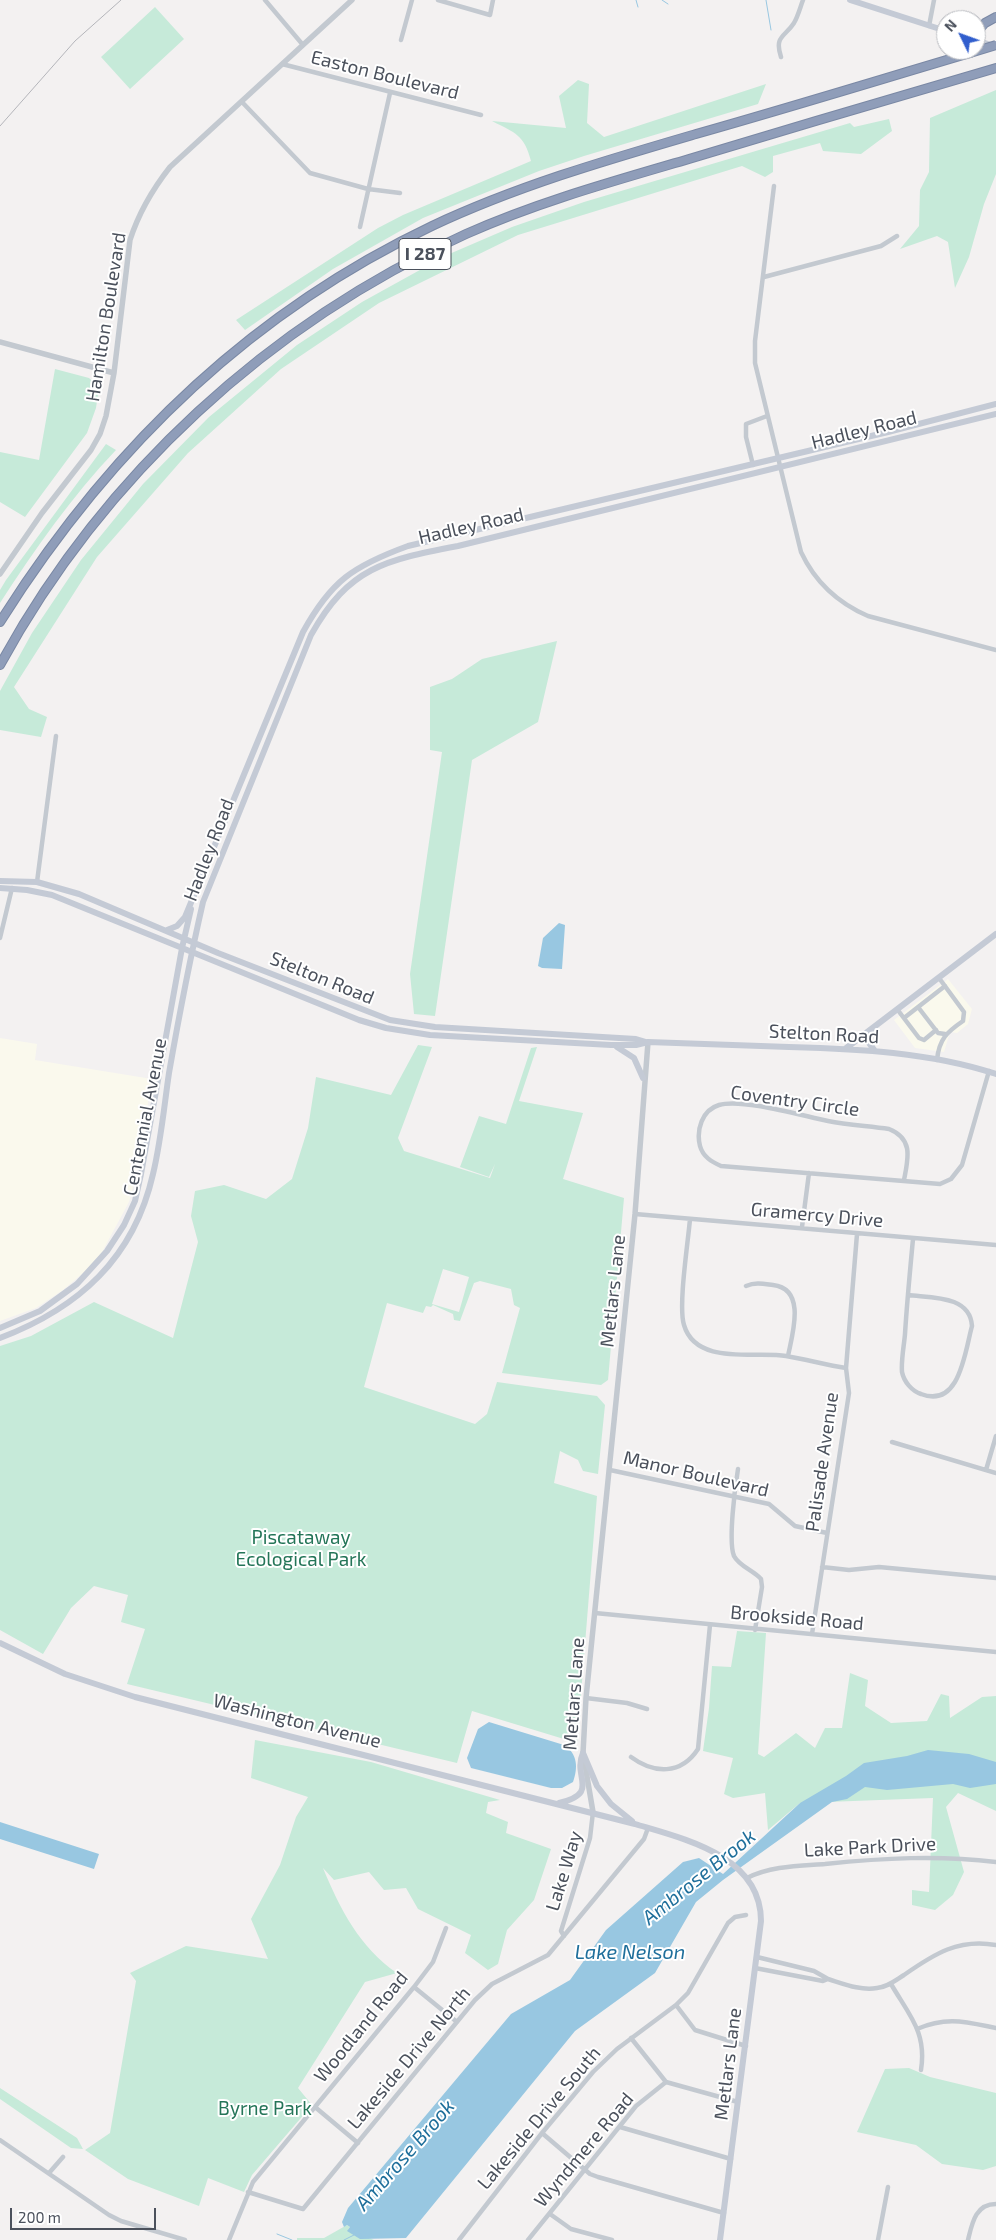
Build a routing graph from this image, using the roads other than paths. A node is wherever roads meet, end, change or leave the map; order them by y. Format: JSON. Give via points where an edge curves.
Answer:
{"nodes":[{"id":1,"x":265,"y":0,"type":"edge"},
{"id":2,"x":352,"y":0,"type":"edge"},
{"id":3,"x":412,"y":0,"type":"edge"},
{"id":4,"x":438,"y":0,"type":"edge"},
{"id":5,"x":493,"y":0,"type":"edge"},
{"id":6,"x":803,"y":0,"type":"edge"},
{"id":7,"x":850,"y":0,"type":"edge"},
{"id":8,"x":934,"y":0,"type":"edge"},
{"id":9,"x":929,"y":26,"type":"junction"},
{"id":10,"x":936,"y":28,"type":"edge"},
{"id":11,"x":401,"y":40,"type":"dead end"},
{"id":12,"x":303,"y":45,"type":"junction"},
{"id":13,"x":996,"y":46,"type":"edge"},
{"id":14,"x":781,"y":57,"type":"dead end"},
{"id":15,"x":282,"y":64,"type":"junction"},
{"id":16,"x":996,"y":68,"type":"edge"},
{"id":17,"x":390,"y":93,"type":"junction"},
{"id":18,"x":242,"y":102,"type":"junction"},
{"id":19,"x":481,"y":116,"type":"dead end"},
{"id":20,"x":774,"y":186,"type":"dead end"},
{"id":21,"x":368,"y":189,"type":"junction"},
{"id":22,"x":400,"y":193,"type":"dead end"},
{"id":23,"x":360,"y":227,"type":"dead end"},
{"id":24,"x":897,"y":236,"type":"dead end"},
{"id":25,"x":764,"y":277,"type":"junction"},
{"id":26,"x":0,"y":342,"type":"edge"},
{"id":27,"x":114,"y":373,"type":"junction"},
{"id":28,"x":996,"y":404,"type":"edge"},
{"id":29,"x":996,"y":414,"type":"edge"},
{"id":30,"x":767,"y":416,"type":"junction"},
{"id":31,"x":779,"y":462,"type":"junction"},
{"id":32,"x":753,"y":465,"type":"junction"},
{"id":33,"x":408,"y":546,"type":"junction"},
{"id":34,"x":409,"y":556,"type":"junction"},
{"id":35,"x":0,"y":574,"type":"edge"},
{"id":36,"x":0,"y":622,"type":"edge"},
{"id":37,"x":996,"y":650,"type":"edge"},
{"id":38,"x":0,"y":666,"type":"edge"},
{"id":39,"x":56,"y":736,"type":"dead end"},
{"id":40,"x":0,"y":880,"type":"edge"},
{"id":41,"x":37,"y":882,"type":"junction"},
{"id":42,"x":0,"y":888,"type":"edge"},
{"id":43,"x":12,"y":888,"type":"junction"},
{"id":44,"x":195,"y":894,"type":"junction"},
{"id":45,"x":167,"y":930,"type":"junction"},
{"id":46,"x":996,"y":934,"type":"edge"},
{"id":47,"x":185,"y":937,"type":"junction"},
{"id":48,"x":0,"y":938,"type":"edge"},
{"id":49,"x":194,"y":941,"type":"junction"},
{"id":50,"x":182,"y":948,"type":"junction"},
{"id":51,"x":192,"y":952,"type":"junction"},
{"id":52,"x":939,"y":978,"type":"junction"},
{"id":53,"x":945,"y":986,"type":"junction"},
{"id":54,"x":918,"y":1007,"type":"junction"},
{"id":55,"x":897,"y":1009,"type":"junction"},
{"id":56,"x":904,"y":1018,"type":"junction"},
{"id":57,"x":872,"y":1029,"type":"junction"},
{"id":58,"x":936,"y":1030,"type":"junction"},
{"id":59,"x":945,"y":1034,"type":"junction"},
{"id":60,"x":648,"y":1042,"type":"junction"},
{"id":61,"x":611,"y":1045,"type":"junction"},
{"id":62,"x":845,"y":1049,"type":"junction"},
{"id":63,"x":875,"y":1051,"type":"junction"},
{"id":64,"x":937,"y":1060,"type":"junction"},
{"id":65,"x":993,"y":1072,"type":"edge"},
{"id":66,"x":644,"y":1078,"type":"junction"},
{"id":67,"x":809,"y":1173,"type":"junction"},
{"id":68,"x":904,"y":1180,"type":"junction"},
{"id":69,"x":635,"y":1214,"type":"junction"},
{"id":70,"x":690,"y":1219,"type":"junction"},
{"id":71,"x":802,"y":1227,"type":"junction"},
{"id":72,"x":857,"y":1234,"type":"junction"},
{"id":73,"x":914,"y":1239,"type":"junction"},
{"id":74,"x":996,"y":1245,"type":"edge"},
{"id":75,"x":746,"y":1286,"type":"dead end"},
{"id":76,"x":908,"y":1294,"type":"junction"},
{"id":77,"x":0,"y":1328,"type":"edge"},
{"id":78,"x":0,"y":1338,"type":"edge"},
{"id":79,"x":788,"y":1356,"type":"junction"},
{"id":80,"x":846,"y":1368,"type":"junction"},
{"id":81,"x":996,"y":1436,"type":"edge"},
{"id":82,"x":892,"y":1442,"type":"dead end"},
{"id":83,"x":738,"y":1469,"type":"dead end"},
{"id":84,"x":610,"y":1470,"type":"junction"},
{"id":85,"x":986,"y":1470,"type":"junction"},
{"id":86,"x":996,"y":1473,"type":"edge"},
{"id":87,"x":734,"y":1496,"type":"junction"},
{"id":88,"x":827,"y":1533,"type":"junction"},
{"id":89,"x":822,"y":1567,"type":"junction"},
{"id":90,"x":996,"y":1578,"type":"edge"},
{"id":91,"x":595,"y":1613,"type":"junction"},
{"id":92,"x":710,"y":1625,"type":"junction"},
{"id":93,"x":755,"y":1630,"type":"junction"},
{"id":94,"x":812,"y":1634,"type":"junction"},
{"id":95,"x":0,"y":1643,"type":"edge"},
{"id":96,"x":996,"y":1652,"type":"edge"},
{"id":97,"x":586,"y":1698,"type":"junction"},
{"id":98,"x":647,"y":1709,"type":"dead end"},
{"id":99,"x":583,"y":1753,"type":"junction"},
{"id":100,"x":631,"y":1757,"type":"dead end"},
{"id":101,"x":559,"y":1804,"type":"junction"},
{"id":102,"x":593,"y":1812,"type":"junction"},
{"id":103,"x":635,"y":1824,"type":"junction"},
{"id":104,"x":648,"y":1828,"type":"junction"},
{"id":105,"x":996,"y":1862,"type":"edge"},
{"id":106,"x":747,"y":1878,"type":"junction"},
{"id":107,"x":746,"y":1914,"type":"dead end"},
{"id":108,"x":446,"y":1928,"type":"dead end"},
{"id":109,"x":564,"y":1936,"type":"junction"},
{"id":110,"x":996,"y":1945,"type":"edge"},
{"id":111,"x":757,"y":1957,"type":"junction"},
{"id":112,"x":784,"y":1963,"type":"junction"},
{"id":113,"x":755,"y":1968,"type":"junction"},
{"id":114,"x":814,"y":1971,"type":"junction"},
{"id":115,"x":782,"y":1973,"type":"junction"},
{"id":116,"x":811,"y":1979,"type":"junction"},
{"id":117,"x":828,"y":1979,"type":"junction"},
{"id":118,"x":891,"y":1984,"type":"junction"},
{"id":119,"x":414,"y":1987,"type":"junction"},
{"id":120,"x":676,"y":2005,"type":"junction"},
{"id":121,"x":457,"y":2022,"type":"junction"},
{"id":122,"x":996,"y":2028,"type":"edge"},
{"id":123,"x":918,"y":2029,"type":"junction"},
{"id":124,"x":631,"y":2038,"type":"junction"},
{"id":125,"x":746,"y":2046,"type":"junction"},
{"id":126,"x":921,"y":2070,"type":"dead end"},
{"id":127,"x":666,"y":2082,"type":"junction"},
{"id":128,"x":738,"y":2102,"type":"junction"},
{"id":129,"x":315,"y":2108,"type":"junction"},
{"id":130,"x":620,"y":2127,"type":"junction"},
{"id":131,"x":542,"y":2133,"type":"junction"},
{"id":132,"x":0,"y":2140,"type":"edge"},
{"id":133,"x":358,"y":2143,"type":"junction"},
{"id":134,"x":64,"y":2157,"type":"dead end"},
{"id":135,"x":731,"y":2159,"type":"junction"},
{"id":136,"x":585,"y":2169,"type":"junction"},
{"id":137,"x":49,"y":2173,"type":"junction"},
{"id":138,"x":888,"y":2186,"type":"dead end"},
{"id":139,"x":248,"y":2192,"type":"junction"},
{"id":140,"x":996,"y":2204,"type":"edge"},
{"id":141,"x":724,"y":2213,"type":"junction"},
{"id":142,"x":550,"y":2214,"type":"junction"},
{"id":143,"x":162,"y":2234,"type":"junction"},
{"id":144,"x":160,"y":2240,"type":"edge"},
{"id":145,"x":185,"y":2240,"type":"edge"},
{"id":146,"x":229,"y":2240,"type":"edge"},
{"id":147,"x":459,"y":2240,"type":"edge"},
{"id":148,"x":528,"y":2240,"type":"edge"},
{"id":149,"x":612,"y":2240,"type":"edge"},
{"id":150,"x":720,"y":2240,"type":"edge"},
{"id":151,"x":878,"y":2240,"type":"edge"},
{"id":152,"x":968,"y":2240,"type":"edge"}],
"edges":[{"from":1,"to":12,"type":"street"},
{"from":2,"to":12,"type":"street","name":"Hamilton Boulevard"},
{"from":3,"to":11,"type":"street"},
{"from":4,"to":5,"type":"street","via":[[490,15]]},
{"from":6,"to":14,"type":"street","via":[[794,24],[780,38],[778,49]]},
{"from":7,"to":9,"type":"main road"},
{"from":8,"to":9,"type":"street"},
{"from":9,"to":10,"type":"main road"},
{"from":12,"to":15,"type":"street","name":"Hamilton Boulevard"},
{"from":13,"to":36,"type":"highway","number":"I 287","bridge":true,"via":[[535,184],[433,226],[348,271],[275,320],[236,351],[144,434],[66,525]]},
{"from":15,"to":17,"type":"street","name":"Easton Boulevard"},
{"from":15,"to":18,"type":"street","name":"Hamilton Boulevard"},
{"from":16,"to":38,"type":"highway","number":"I 287","via":[[546,202],[467,233],[373,281],[250,366],[156,453],[76,547]]},
{"from":17,"to":19,"type":"street","name":"Easton Boulevard"},
{"from":17,"to":21,"type":"street"},
{"from":18,"to":21,"type":"street","via":[[310,173]]},
{"from":18,"to":27,"type":"street","name":"Hamilton Boulevard","via":[[170,167],[154,187],[136,221],[126,270]]},
{"from":20,"to":25,"type":"street"},
{"from":21,"to":22,"type":"street"},
{"from":21,"to":23,"type":"street"},
{"from":24,"to":25,"type":"street","via":[[880,246]]},
{"from":25,"to":30,"type":"street","via":[[755,363]]},
{"from":26,"to":27,"type":"street"},
{"from":27,"to":35,"type":"street","name":"Hamilton Boulevard","via":[[106,416],[91,450]]},
{"from":28,"to":31,"type":"main road","name":"Hadley Road"},
{"from":29,"to":31,"type":"main road","name":"Hadley Road"},
{"from":30,"to":31,"type":"street"},
{"from":30,"to":32,"type":"street","via":[[746,424]]},
{"from":31,"to":32,"type":"main road","name":"Hadley Road"},
{"from":31,"to":34,"type":"main road","name":"Hadley Road"},
{"from":31,"to":37,"type":"street","via":[[801,552],[816,578],[832,595],[851,609],[868,616]]},
{"from":32,"to":33,"type":"main road","name":"Hadley Road"},
{"from":33,"to":34,"type":"main road"},
{"from":33,"to":44,"type":"main road","name":"Hadley Road","via":[[372,559],[352,571],[315,609]]},
{"from":34,"to":49,"type":"main road","name":"Hadley Road","via":[[384,563],[358,577],[324,612],[296,671],[214,873]]},
{"from":39,"to":41,"type":"street"},
{"from":40,"to":41,"type":"main road","name":"Stelton Road"},
{"from":41,"to":45,"type":"main road","name":"Stelton Road","via":[[78,894]]},
{"from":42,"to":43,"type":"main road","name":"Stelton Road"},
{"from":43,"to":48,"type":"street"},
{"from":43,"to":50,"type":"main road","name":"Stelton Road","via":[[52,895]]},
{"from":44,"to":45,"type":"main road","name":"Hadley Road","via":[[182,922]]},
{"from":44,"to":47,"type":"main road","name":"Hadley Road"},
{"from":45,"to":47,"type":"main road","name":"Stelton Road"},
{"from":46,"to":52,"type":"main road"},
{"from":47,"to":49,"type":"main road","name":"Stelton Road"},
{"from":47,"to":50,"type":"main road","name":"Hadley Road"},
{"from":49,"to":51,"type":"main road","name":"Hadley Road"},
{"from":49,"to":60,"type":"main road","name":"Stelton Road","via":[[390,1020],[435,1027]]},
{"from":50,"to":51,"type":"main road","name":"Stelton Road"},
{"from":50,"to":77,"type":"main road","name":"Centennial Avenue","via":[[141,1174],[131,1209],[107,1250],[77,1284],[40,1311]]},
{"from":51,"to":61,"type":"main road","name":"Stelton Road","via":[[386,1028],[430,1035]]},
{"from":51,"to":78,"type":"main road","name":"Centennial Avenue","via":[[153,1174],[136,1224],[108,1268],[77,1298],[53,1314]]},
{"from":52,"to":53,"type":"street"},
{"from":52,"to":55,"type":"main road"},
{"from":53,"to":54,"type":"street"},
{"from":53,"to":59,"type":"street","via":[[964,1012],[963,1020]]},
{"from":54,"to":56,"type":"street"},
{"from":54,"to":58,"type":"street"},
{"from":55,"to":56,"type":"street"},
{"from":55,"to":57,"type":"main road"},
{"from":56,"to":58,"type":"street","via":[[924,1040]]},
{"from":57,"to":62,"type":"main road"},
{"from":57,"to":63,"type":"main road","via":[[869,1043]]},
{"from":58,"to":59,"type":"street"},
{"from":59,"to":64,"type":"street","via":[[938,1045]]},
{"from":60,"to":61,"type":"main road","name":"Stelton Road"},
{"from":60,"to":62,"type":"main road","name":"Stelton Road"},
{"from":60,"to":66,"type":"street","name":"Metlars Lane"},
{"from":61,"to":66,"type":"main road","via":[[630,1054]]},
{"from":62,"to":63,"type":"main road","name":"Stelton Road"},
{"from":63,"to":64,"type":"main road","name":"Stelton Road"},
{"from":64,"to":65,"type":"main road","name":"Stelton Road"},
{"from":65,"to":68,"type":"street","name":"Coventry Circle","via":[[962,1165],[955,1175],[940,1184]]},
{"from":66,"to":69,"type":"street","name":"Metlars Lane"},
{"from":67,"to":68,"type":"street","name":"Coventry Circle"},
{"from":67,"to":68,"type":"street","name":"Coventry Circle","via":[[714,1163],[701,1150],[699,1141],[704,1117],[714,1107],[730,1104],[780,1109],[829,1121],[889,1129],[907,1144],[909,1152]]},
{"from":67,"to":71,"type":"street"},
{"from":69,"to":70,"type":"street","name":"Gramercy Drive"},
{"from":69,"to":84,"type":"street","name":"Metlars Lane"},
{"from":70,"to":71,"type":"street","name":"Gramercy Drive"},
{"from":70,"to":79,"type":"street","via":[[682,1315],[690,1337],[708,1349],[729,1355]]},
{"from":71,"to":72,"type":"street","name":"Gramercy Drive"},
{"from":72,"to":73,"type":"street","name":"Gramercy Drive"},
{"from":72,"to":80,"type":"street","name":"Palisade Avenue"},
{"from":73,"to":74,"type":"street","name":"Gramercy Drive"},
{"from":73,"to":76,"type":"street"},
{"from":75,"to":79,"type":"street","via":[[757,1283],[780,1286],[790,1294],[796,1313]]},
{"from":76,"to":76,"type":"street","via":[[904,1378],[922,1395],[943,1395],[956,1383],[972,1326],[971,1319],[956,1302]]},
{"from":79,"to":80,"type":"street"},
{"from":80,"to":88,"type":"street","name":"Palisade Avenue","via":[[849,1393]]},
{"from":81,"to":85,"type":"street"},
{"from":82,"to":85,"type":"street"},
{"from":83,"to":87,"type":"street"},
{"from":84,"to":87,"type":"street","name":"Manor Boulevard"},
{"from":84,"to":91,"type":"street","name":"Metlars Lane"},
{"from":85,"to":86,"type":"street"},
{"from":87,"to":88,"type":"street","name":"Manor Boulevard","via":[[769,1504],[802,1529]]},
{"from":87,"to":93,"type":"street","via":[[734,1557],[757,1574],[762,1587]]},
{"from":88,"to":89,"type":"street","name":"Palisade Avenue"},
{"from":89,"to":90,"type":"street","via":[[849,1570],[878,1567]]},
{"from":89,"to":94,"type":"street","name":"Palisade Avenue"},
{"from":91,"to":92,"type":"street","name":"Brookside Road"},
{"from":91,"to":97,"type":"street","name":"Metlars Lane"},
{"from":92,"to":93,"type":"street","name":"Brookside Road"},
{"from":92,"to":100,"type":"street","via":[[698,1750],[687,1763],[669,1770],[647,1766]]},
{"from":93,"to":94,"type":"street","name":"Brookside Road"},
{"from":94,"to":96,"type":"street","name":"Brookside Road"},
{"from":95,"to":101,"type":"main road","name":"Washington Avenue","via":[[65,1674],[135,1697]]},
{"from":97,"to":98,"type":"street"},
{"from":97,"to":99,"type":"street","name":"Metlars Lane"},
{"from":99,"to":101,"type":"main road","via":[[581,1793]]},
{"from":99,"to":102,"type":"street","name":"Metlars Lane"},
{"from":99,"to":103,"type":"main road","via":[[604,1796]]},
{"from":101,"to":102,"type":"main road","name":"Washington Avenue"},
{"from":102,"to":103,"type":"main road","name":"Metlars Lane"},
{"from":102,"to":109,"type":"street","name":"Lake Way","via":[[590,1838],[561,1932]]},
{"from":103,"to":104,"type":"main road","name":"Metlars Lane"},
{"from":104,"to":106,"type":"main road","name":"Metlars Lane","via":[[700,1845],[732,1864]]},
{"from":104,"to":109,"type":"street","name":"Lakeside Drive North","via":[[644,1839]]},
{"from":105,"to":106,"type":"street","name":"Lake Park Drive","via":[[930,1856],[893,1857],[772,1869]]},
{"from":106,"to":111,"type":"main road","name":"Metlars Lane","via":[[761,1913]]},
{"from":107,"to":120,"type":"street","name":"Lakeside Drive South","via":[[728,1923],[696,1981]]},
{"from":108,"to":119,"type":"street","name":"Woodland Road","via":[[433,1962]]},
{"from":109,"to":121,"type":"street","name":"Lakeside Drive North","via":[[544,1958],[486,1988]]},
{"from":110,"to":118,"type":"street","via":[[972,1943],[947,1948]]},
{"from":111,"to":112,"type":"street"},
{"from":111,"to":113,"type":"main road","name":"Metlars Lane"},
{"from":112,"to":114,"type":"street"},
{"from":112,"to":115,"type":"street"},
{"from":113,"to":115,"type":"street"},
{"from":113,"to":125,"type":"main road","name":"Metlars Lane"},
{"from":114,"to":116,"type":"street"},
{"from":114,"to":117,"type":"street"},
{"from":115,"to":116,"type":"street"},
{"from":116,"to":117,"type":"street"},
{"from":117,"to":118,"type":"street","via":[[865,1989]]},
{"from":118,"to":123,"type":"street"},
{"from":119,"to":121,"type":"street"},
{"from":119,"to":129,"type":"street","name":"Woodland Road"},
{"from":120,"to":124,"type":"street","name":"Lakeside Drive South"},
{"from":120,"to":125,"type":"street","via":[[695,2030]]},
{"from":121,"to":133,"type":"street","name":"Lakeside Drive North"},
{"from":122,"to":123,"type":"street","via":[[950,2020]]},
{"from":123,"to":126,"type":"street","via":[[924,2049]]},
{"from":124,"to":127,"type":"street"},
{"from":124,"to":131,"type":"street","name":"Lakeside Drive South","via":[[593,2072]]},
{"from":125,"to":128,"type":"main road","name":"Metlars Lane"},
{"from":127,"to":128,"type":"street"},
{"from":127,"to":130,"type":"street","name":"Wyndmere Road","via":[[636,2106]]},
{"from":128,"to":135,"type":"main road","name":"Metlars Lane"},
{"from":129,"to":133,"type":"street"},
{"from":129,"to":139,"type":"street","name":"Woodland Road"},
{"from":130,"to":135,"type":"street"},
{"from":130,"to":136,"type":"street","name":"Wyndmere Road"},
{"from":131,"to":136,"type":"street"},
{"from":131,"to":147,"type":"street","name":"Lakeside Drive South"},
{"from":132,"to":137,"type":"street"},
{"from":133,"to":139,"type":"street","name":"Lakeside Drive North","via":[[303,2209]]},
{"from":134,"to":137,"type":"street"},
{"from":135,"to":141,"type":"main road","name":"Metlars Lane"},
{"from":136,"to":141,"type":"street","via":[[598,2177]]},
{"from":136,"to":142,"type":"street","name":"Wyndmere Road"},
{"from":137,"to":143,"type":"street","via":[[120,2221]]},
{"from":138,"to":151,"type":"street"},
{"from":139,"to":146,"type":"street","name":"Woodland Road"},
{"from":140,"to":152,"type":"street","via":[[986,2206],[975,2215]]},
{"from":141,"to":150,"type":"main road","name":"Metlars Lane"},
{"from":142,"to":148,"type":"street","name":"Wyndmere Road"},
{"from":142,"to":149,"type":"street","via":[[571,2229]]},
{"from":143,"to":144,"type":"street"},
{"from":143,"to":145,"type":"street"}]}
